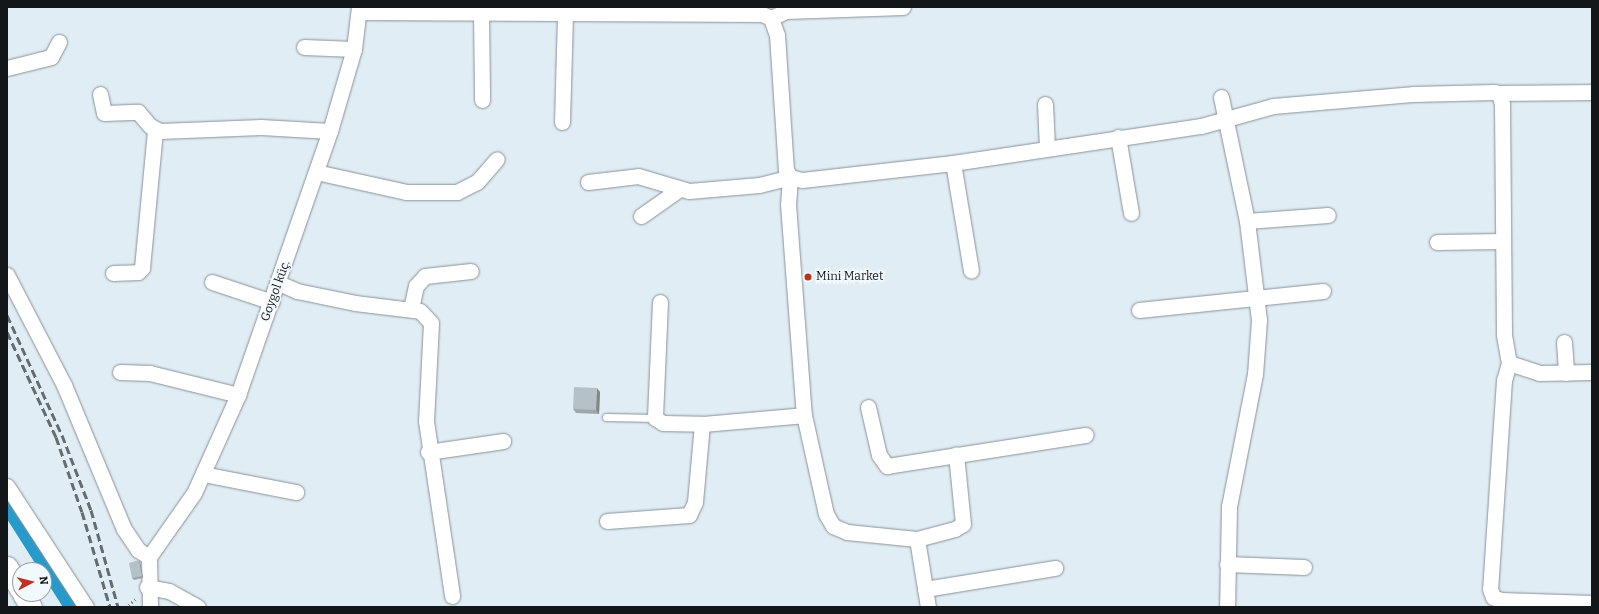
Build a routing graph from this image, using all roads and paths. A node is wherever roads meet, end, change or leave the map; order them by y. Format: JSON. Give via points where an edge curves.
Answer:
{"nodes":[{"id":1,"x":903,"y":7,"type":"edge"},
{"id":2,"x":786,"y":9,"type":"edge"},
{"id":3,"x":359,"y":10,"type":"edge"},
{"id":4,"x":481,"y":12,"type":"junction"},
{"id":5,"x":565,"y":13,"type":"junction"},
{"id":6,"x":771,"y":18,"type":"junction"},
{"id":7,"x":59,"y":42,"type":"dead end"},
{"id":8,"x":304,"y":47,"type":"dead end"},
{"id":9,"x":354,"y":49,"type":"junction"},
{"id":10,"x":7,"y":68,"type":"edge"},
{"id":11,"x":1592,"y":92,"type":"edge"},
{"id":12,"x":1498,"y":93,"type":"junction"},
{"id":13,"x":100,"y":94,"type":"dead end"},
{"id":14,"x":1220,"y":97,"type":"dead end"},
{"id":15,"x":482,"y":100,"type":"dead end"},
{"id":16,"x":1045,"y":104,"type":"dead end"},
{"id":17,"x":1226,"y":119,"type":"junction"},
{"id":18,"x":562,"y":122,"type":"dead end"},
{"id":19,"x":155,"y":130,"type":"junction"},
{"id":20,"x":330,"y":131,"type":"junction"},
{"id":21,"x":1118,"y":137,"type":"junction"},
{"id":22,"x":1047,"y":148,"type":"junction"},
{"id":23,"x":497,"y":159,"type":"dead end"},
{"id":24,"x":953,"y":163,"type":"junction"},
{"id":25,"x":316,"y":172,"type":"junction"},
{"id":26,"x":790,"y":177,"type":"junction"},
{"id":27,"x":588,"y":182,"type":"dead end"},
{"id":28,"x":678,"y":190,"type":"junction"},
{"id":29,"x":1130,"y":213,"type":"dead end"},
{"id":30,"x":1328,"y":215,"type":"dead end"},
{"id":31,"x":641,"y":216,"type":"dead end"},
{"id":32,"x":1247,"y":221,"type":"junction"},
{"id":33,"x":1502,"y":241,"type":"junction"},
{"id":34,"x":1437,"y":242,"type":"dead end"},
{"id":35,"x":971,"y":270,"type":"dead end"},
{"id":36,"x":471,"y":271,"type":"dead end"},
{"id":37,"x":113,"y":273,"type":"dead end"},
{"id":38,"x":7,"y":275,"type":"edge"},
{"id":39,"x":212,"y":282,"type":"dead end"},
{"id":40,"x":279,"y":283,"type":"junction"},
{"id":41,"x":1323,"y":291,"type":"dead end"},
{"id":42,"x":1258,"y":297,"type":"junction"},
{"id":43,"x":272,"y":302,"type":"junction"},
{"id":44,"x":660,"y":302,"type":"dead end"},
{"id":45,"x":411,"y":309,"type":"junction"},
{"id":46,"x":1139,"y":310,"type":"dead end"},
{"id":47,"x":1564,"y":342,"type":"dead end"},
{"id":48,"x":1509,"y":363,"type":"junction"},
{"id":49,"x":120,"y":372,"type":"dead end"},
{"id":50,"x":1592,"y":372,"type":"edge"},
{"id":51,"x":1566,"y":373,"type":"junction"},
{"id":52,"x":238,"y":395,"type":"junction"},
{"id":53,"x":868,"y":407,"type":"dead end"},
{"id":54,"x":804,"y":415,"type":"junction"},
{"id":55,"x":606,"y":417,"type":"dead end"},
{"id":56,"x":655,"y":418,"type":"junction"},
{"id":57,"x":702,"y":424,"type":"junction"},
{"id":58,"x":1086,"y":435,"type":"dead end"},
{"id":59,"x":502,"y":441,"type":"dead end"},
{"id":60,"x":428,"y":452,"type":"junction"},
{"id":61,"x":956,"y":454,"type":"junction"},
{"id":62,"x":203,"y":474,"type":"junction"},
{"id":63,"x":7,"y":486,"type":"edge"},
{"id":64,"x":296,"y":492,"type":"dead end"},
{"id":65,"x":607,"y":521,"type":"dead end"},
{"id":66,"x":917,"y":538,"type":"junction"},
{"id":67,"x":149,"y":557,"type":"junction"},
{"id":68,"x":1227,"y":564,"type":"junction"},
{"id":69,"x":1304,"y":567,"type":"dead end"},
{"id":70,"x":1056,"y":568,"type":"dead end"},
{"id":71,"x":147,"y":588,"type":"junction"},
{"id":72,"x":925,"y":589,"type":"junction"},
{"id":73,"x":452,"y":596,"type":"dead end"},
{"id":74,"x":1592,"y":602,"type":"edge"},
{"id":75,"x":1501,"y":603,"type":"edge"},
{"id":76,"x":86,"y":607,"type":"edge"},
{"id":77,"x":150,"y":607,"type":"edge"},
{"id":78,"x":198,"y":607,"type":"edge"},
{"id":79,"x":928,"y":607,"type":"edge"},
{"id":80,"x":1227,"y":607,"type":"edge"},
{"id":81,"x":1590,"y":607,"type":"edge"}],
"edges":[{"from":1,"to":2,"type":"street"},
{"from":2,"to":6,"type":"street"},
{"from":3,"to":4,"type":"street","via":[[383,15]]},
{"from":3,"to":9,"type":"street","name":"Goygol küç."},
{"from":4,"to":5,"type":"street"},
{"from":4,"to":15,"type":"street"},
{"from":5,"to":6,"type":"street","via":[[753,14]]},
{"from":5,"to":18,"type":"street"},
{"from":6,"to":26,"type":"street","via":[[777,35],[784,159]]},
{"from":7,"to":10,"type":"street","via":[[51,57]]},
{"from":8,"to":9,"type":"street"},
{"from":9,"to":20,"type":"street","name":"Goygol küç."},
{"from":11,"to":12,"type":"street"},
{"from":12,"to":17,"type":"street","via":[[1414,94],[1273,106]]},
{"from":12,"to":33,"type":"street","via":[[1502,104]]},
{"from":13,"to":19,"type":"street","via":[[104,112],[138,112]]},
{"from":14,"to":17,"type":"street"},
{"from":16,"to":22,"type":"street"},
{"from":17,"to":21,"type":"street","via":[[1208,125]]},
{"from":17,"to":32,"type":"street"},
{"from":19,"to":20,"type":"street","via":[[261,127]]},
{"from":19,"to":37,"type":"street","via":[[142,268],[138,272]]},
{"from":20,"to":25,"type":"street","name":"Goygol küç."},
{"from":21,"to":22,"type":"street"},
{"from":21,"to":29,"type":"street"},
{"from":22,"to":24,"type":"street"},
{"from":23,"to":25,"type":"street","via":[[477,182],[457,192],[406,192]]},
{"from":24,"to":26,"type":"street","via":[[812,180]]},
{"from":24,"to":35,"type":"street"},
{"from":25,"to":40,"type":"street","name":"Goygol küç."},
{"from":26,"to":28,"type":"street","via":[[758,185]]},
{"from":26,"to":54,"type":"street","via":[[788,204]]},
{"from":27,"to":28,"type":"street","via":[[638,176],[651,177]]},
{"from":28,"to":31,"type":"street"},
{"from":30,"to":32,"type":"street"},
{"from":32,"to":42,"type":"street"},
{"from":33,"to":34,"type":"street"},
{"from":33,"to":48,"type":"street","via":[[1504,335]]},
{"from":36,"to":45,"type":"street","via":[[425,276],[416,286]]},
{"from":38,"to":67,"type":"street","via":[[64,385],[124,529],[138,550]]},
{"from":39,"to":43,"type":"street"},
{"from":40,"to":43,"type":"street","name":"Goygol küç."},
{"from":40,"to":45,"type":"street","via":[[297,291],[355,303]]},
{"from":41,"to":42,"type":"street"},
{"from":42,"to":46,"type":"street"},
{"from":42,"to":68,"type":"street","via":[[1259,337],[1229,508]]},
{"from":43,"to":52,"type":"street","name":"Goygol küç."},
{"from":44,"to":56,"type":"street","via":[[652,408]]},
{"from":45,"to":60,"type":"street","via":[[427,315],[433,330],[426,404]]},
{"from":47,"to":51,"type":"street"},
{"from":48,"to":51,"type":"street","via":[[1527,371]]},
{"from":48,"to":75,"type":"street","via":[[1504,380],[1490,588],[1494,597]]},
{"from":49,"to":52,"type":"street","via":[[150,373]]},
{"from":50,"to":51,"type":"street"},
{"from":52,"to":62,"type":"street","name":"Goygol küç."},
{"from":53,"to":61,"type":"street","via":[[879,455],[886,466]]},
{"from":54,"to":57,"type":"street"},
{"from":54,"to":66,"type":"street","via":[[826,514],[833,526],[847,532]]},
{"from":55,"to":56,"type":"lane"},
{"from":56,"to":57,"type":"street","via":[[663,423]]},
{"from":57,"to":65,"type":"street","via":[[695,502],[689,514]]},
{"from":58,"to":61,"type":"street"},
{"from":59,"to":60,"type":"street"},
{"from":60,"to":73,"type":"street"},
{"from":61,"to":66,"type":"street","via":[[962,524],[955,529]]},
{"from":62,"to":64,"type":"street"},
{"from":62,"to":67,"type":"street","name":"Goygol küç."},
{"from":63,"to":76,"type":"street"},
{"from":66,"to":72,"type":"street"},
{"from":67,"to":71,"type":"street"},
{"from":68,"to":69,"type":"street"},
{"from":68,"to":80,"type":"street"},
{"from":70,"to":72,"type":"street"},
{"from":71,"to":77,"type":"street"},
{"from":71,"to":78,"type":"street","via":[[169,591]]},
{"from":72,"to":79,"type":"street"},
{"from":74,"to":75,"type":"street"},
{"from":74,"to":81,"type":"street"}]}
